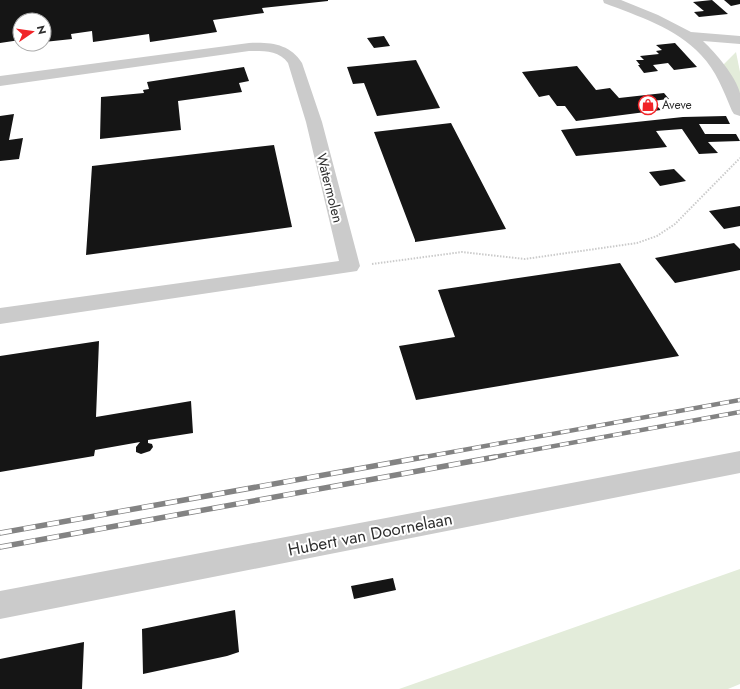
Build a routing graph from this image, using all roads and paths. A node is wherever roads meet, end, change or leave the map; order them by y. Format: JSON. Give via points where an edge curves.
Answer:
{"nodes":[{"id":1,"x":609,"y":0,"type":"edge"},
{"id":2,"x":687,"y":36,"type":"junction"},
{"id":3,"x":740,"y":40,"type":"edge"},
{"id":4,"x":716,"y":63,"type":"junction"},
{"id":5,"x":0,"y":81,"type":"edge"},
{"id":6,"x":740,"y":111,"type":"edge"},
{"id":7,"x":740,"y":158,"type":"edge"},
{"id":8,"x":350,"y":266,"type":"junction"},
{"id":9,"x":0,"y":316,"type":"edge"},
{"id":10,"x":740,"y":462,"type":"edge"},
{"id":11,"x":0,"y":605,"type":"edge"}],
"edges":[{"from":1,"to":2,"type":"street","via":[[665,23]]},
{"from":2,"to":3,"type":"street"},
{"from":2,"to":4,"type":"street"},
{"from":3,"to":4,"type":"street"},
{"from":4,"to":6,"type":"street"},
{"from":5,"to":8,"type":"street","name":"Watermolen","via":[[249,47],[268,48],[286,53],[295,63],[314,122]]},
{"from":7,"to":8,"type":"path","via":[[675,224],[657,236],[637,243],[525,258],[462,252]]},
{"from":8,"to":9,"type":"street"},
{"from":10,"to":11,"type":"street","name":"Hubert van Doornelaan"}]}
